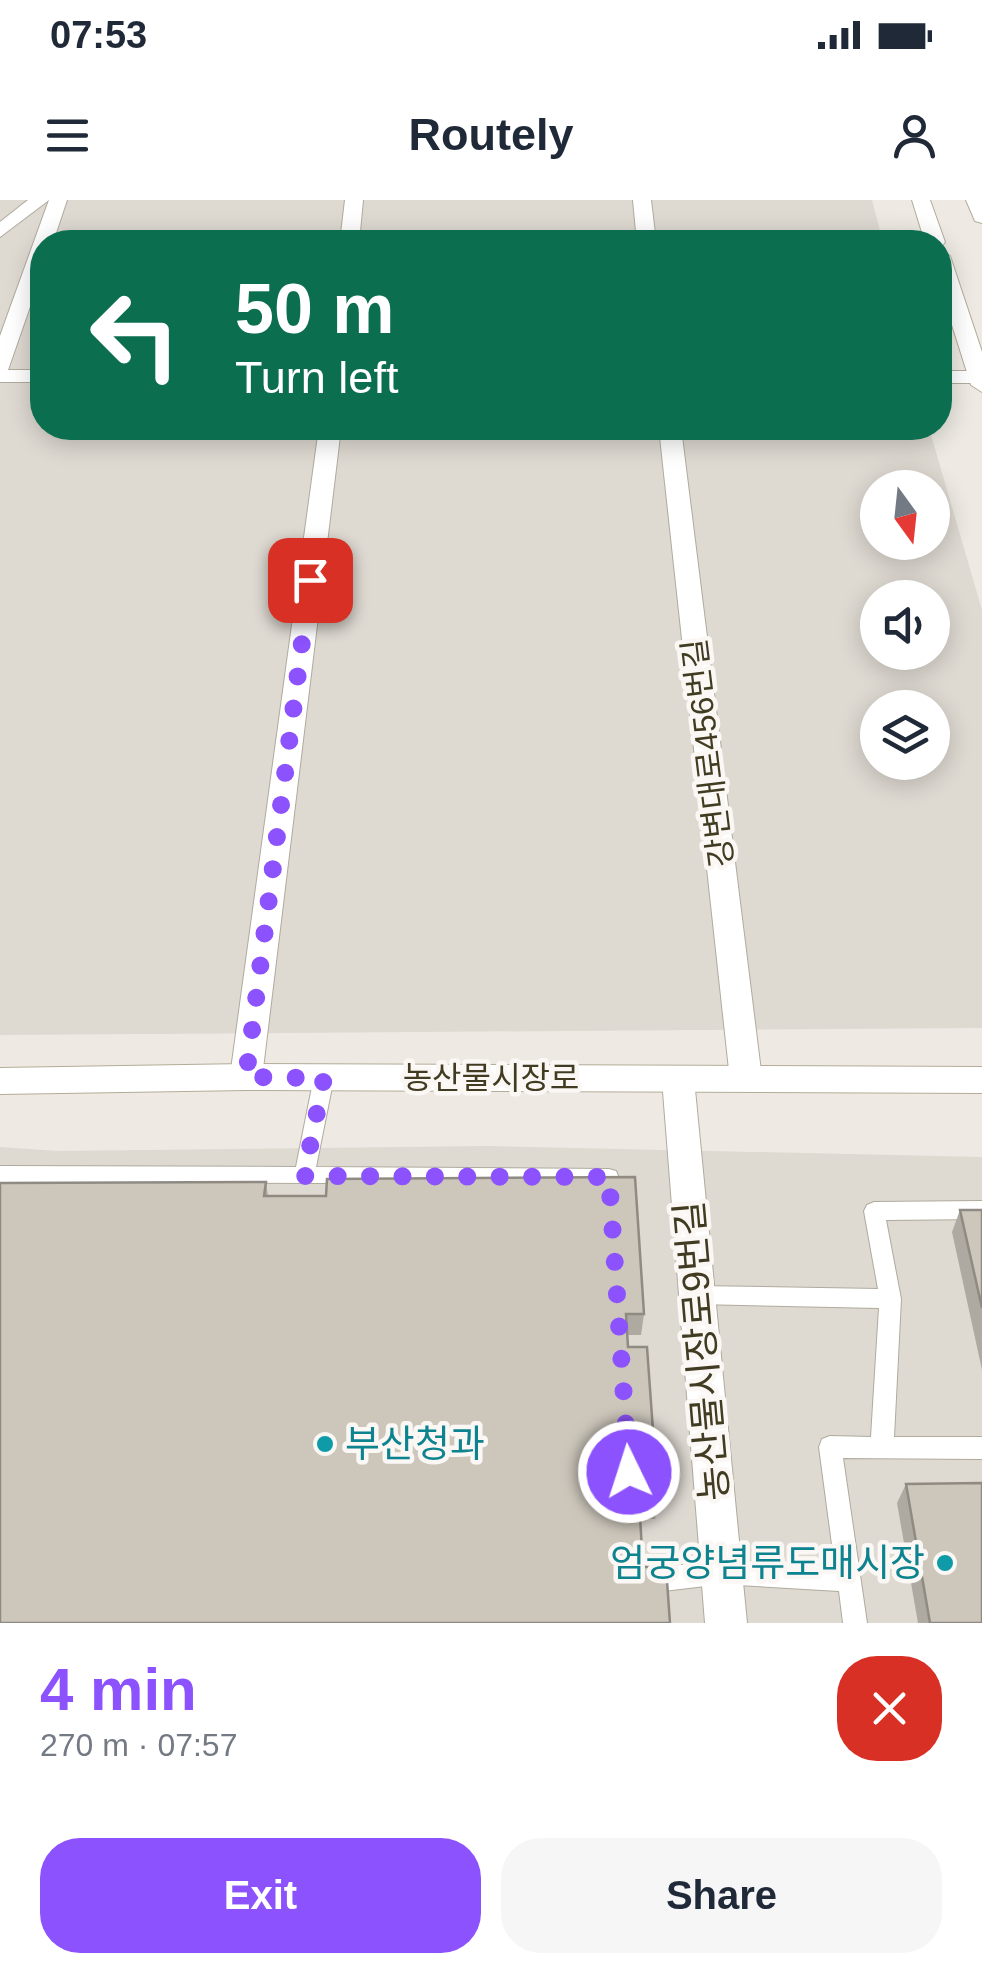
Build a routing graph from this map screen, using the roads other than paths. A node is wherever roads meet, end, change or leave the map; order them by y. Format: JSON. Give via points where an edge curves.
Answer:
{"nodes":[{"id":1,"x":40,"y":200,"type":"edge"},
{"id":2,"x":58,"y":200,"type":"edge"},
{"id":3,"x":354,"y":200,"type":"edge"},
{"id":4,"x":642,"y":200,"type":"edge"},
{"id":5,"x":921,"y":200,"type":"edge"},
{"id":6,"x":976,"y":200,"type":"edge"},
{"id":7,"x":982,"y":217,"type":"edge"},
{"id":8,"x":48,"y":230,"type":"edge"},
{"id":9,"x":351,"y":230,"type":"edge"},
{"id":10,"x":646,"y":230,"type":"edge"},
{"id":11,"x":932,"y":230,"type":"edge"},
{"id":12,"x":0,"y":231,"type":"edge"},
{"id":13,"x":30,"y":280,"type":"edge"},
{"id":14,"x":952,"y":293,"type":"edge"},
{"id":15,"x":0,"y":366,"type":"edge"},
{"id":16,"x":0,"y":376,"type":"edge"},
{"id":17,"x":30,"y":376,"type":"edge"},
{"id":18,"x":952,"y":378,"type":"edge"},
{"id":19,"x":981,"y":381,"type":"edge"},
{"id":20,"x":328,"y":440,"type":"edge"},
{"id":21,"x":671,"y":440,"type":"edge"},
{"id":22,"x":246,"y":1077,"type":"junction"},
{"id":23,"x":324,"y":1078,"type":"junction"},
{"id":24,"x":678,"y":1079,"type":"junction"},
{"id":25,"x":746,"y":1079,"type":"junction"},
{"id":26,"x":982,"y":1080,"type":"edge"},
{"id":27,"x":0,"y":1082,"type":"edge"},
{"id":28,"x":0,"y":1174,"type":"edge"},
{"id":29,"x":304,"y":1176,"type":"junction"},
{"id":30,"x":982,"y":1210,"type":"edge"},
{"id":31,"x":612,"y":1216,"type":"edge"},
{"id":32,"x":697,"y":1295,"type":"junction"},
{"id":33,"x":890,"y":1299,"type":"junction"},
{"id":34,"x":882,"y":1447,"type":"junction"},
{"id":35,"x":982,"y":1448,"type":"edge"},
{"id":36,"x":722,"y":1572,"type":"junction"},
{"id":37,"x":636,"y":1580,"type":"edge"},
{"id":38,"x":849,"y":1580,"type":"junction"},
{"id":39,"x":726,"y":1623,"type":"edge"},
{"id":40,"x":856,"y":1623,"type":"edge"}],
"edges":[{"from":1,"to":12,"type":"street"},
{"from":2,"to":8,"type":"street"},
{"from":3,"to":9,"type":"street"},
{"from":4,"to":10,"type":"street"},
{"from":5,"to":11,"type":"street"},
{"from":6,"to":7,"type":"street"},
{"from":13,"to":15,"type":"street"},
{"from":14,"to":19,"type":"street"},
{"from":16,"to":17,"type":"street"},
{"from":18,"to":19,"type":"street"},
{"from":20,"to":22,"type":"street"},
{"from":21,"to":25,"type":"street","name":"강변대로456번길"},
{"from":22,"to":23,"type":"street","name":"농산물시장로"},
{"from":22,"to":27,"type":"street","name":"농산물시장로"},
{"from":23,"to":24,"type":"street","name":"농산물시장로"},
{"from":23,"to":29,"type":"lane"},
{"from":24,"to":25,"type":"street","name":"농산물시장로"},
{"from":24,"to":32,"type":"street","name":"농산물시장로9번길"},
{"from":25,"to":26,"type":"street","name":"농산물시장로"},
{"from":28,"to":29,"type":"lane"},
{"from":29,"to":31,"type":"lane","via":[[609,1177]]},
{"from":30,"to":33,"type":"lane","via":[[874,1211]]},
{"from":32,"to":33,"type":"lane"},
{"from":32,"to":36,"type":"street","name":"농산물시장로9번길"},
{"from":33,"to":34,"type":"lane"},
{"from":34,"to":35,"type":"lane"},
{"from":34,"to":38,"type":"lane","via":[[830,1447]]},
{"from":36,"to":37,"type":"lane"},
{"from":36,"to":38,"type":"lane"},
{"from":36,"to":39,"type":"street","name":"농산물시장로9번길"},
{"from":38,"to":40,"type":"lane"}]}
